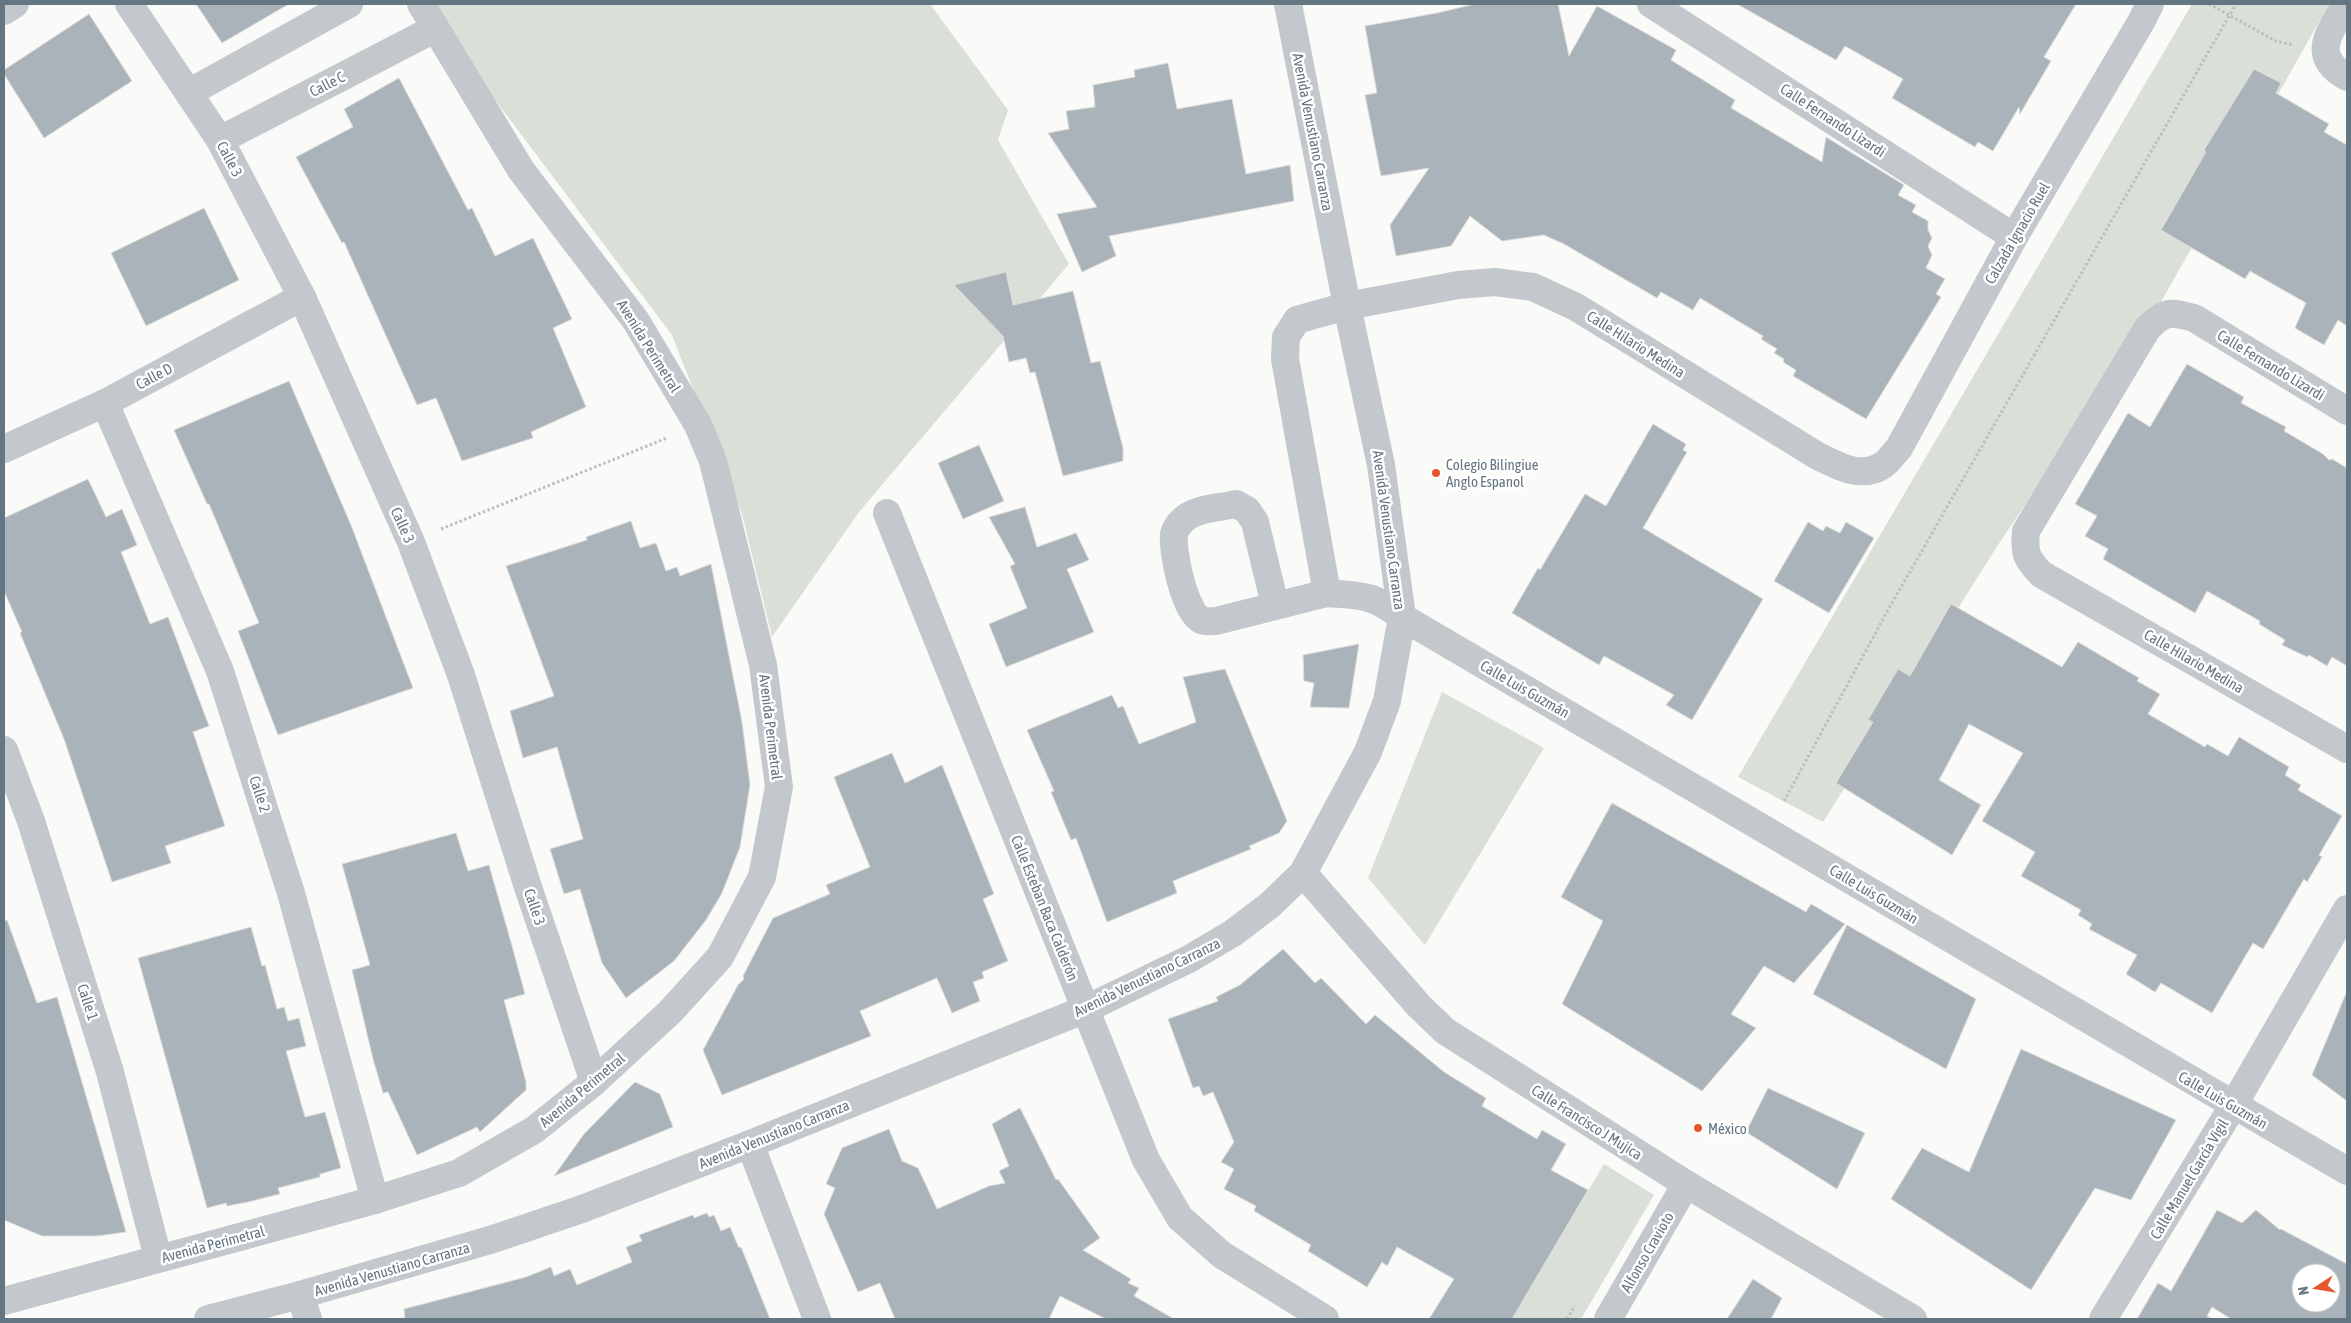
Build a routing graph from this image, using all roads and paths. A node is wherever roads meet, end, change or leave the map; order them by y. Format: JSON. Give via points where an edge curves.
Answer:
{"nodes":[{"id":1,"x":15,"y":4,"type":"edge"},
{"id":2,"x":130,"y":4,"type":"edge"},
{"id":3,"x":349,"y":4,"type":"edge"},
{"id":4,"x":421,"y":4,"type":"edge"},
{"id":5,"x":1288,"y":4,"type":"edge"},
{"id":6,"x":1651,"y":4,"type":"edge"},
{"id":7,"x":2209,"y":4,"type":"edge"},
{"id":8,"x":2236,"y":4,"type":"edge"},
{"id":9,"x":2346,"y":4,"type":"edge"},
{"id":10,"x":4,"y":11,"type":"edge"},
{"id":11,"x":2145,"y":13,"type":"edge"},
{"id":12,"x":2230,"y":14,"type":"junction"},
{"id":13,"x":434,"y":29,"type":"junction"},
{"id":14,"x":2337,"y":67,"type":"edge"},
{"id":15,"x":190,"y":92,"type":"junction"},
{"id":16,"x":220,"y":140,"type":"junction"},
{"id":17,"x":2014,"y":237,"type":"junction"},
{"id":18,"x":302,"y":298,"type":"junction"},
{"id":19,"x":1347,"y":306,"type":"junction"},
{"id":20,"x":105,"y":403,"type":"junction"},
{"id":21,"x":2347,"y":411,"type":"edge"},
{"id":22,"x":698,"y":425,"type":"junction"},
{"id":23,"x":1899,"y":448,"type":"joint"},
{"id":24,"x":4,"y":449,"type":"edge"},
{"id":25,"x":887,"y":513,"type":"dead end"},
{"id":26,"x":411,"y":542,"type":"junction"},
{"id":27,"x":2040,"y":574,"type":"joint"},
{"id":28,"x":1327,"y":593,"type":"junction"},
{"id":29,"x":1275,"y":605,"type":"junction"},
{"id":30,"x":1402,"y":617,"type":"junction"},
{"id":31,"x":2347,"y":749,"type":"edge"},
{"id":32,"x":4,"y":750,"type":"edge"},
{"id":33,"x":1768,"y":831,"type":"junction"},
{"id":34,"x":1303,"y":873,"type":"junction"},
{"id":35,"x":2347,"y":909,"type":"edge"},
{"id":36,"x":1086,"y":1009,"type":"junction"},
{"id":37,"x":594,"y":1082,"type":"junction"},
{"id":38,"x":2234,"y":1106,"type":"junction"},
{"id":39,"x":750,"y":1144,"type":"junction"},
{"id":40,"x":2347,"y":1171,"type":"edge"},
{"id":41,"x":1686,"y":1184,"type":"junction"},
{"id":42,"x":375,"y":1200,"type":"junction"},
{"id":43,"x":158,"y":1258,"type":"junction"},
{"id":44,"x":4,"y":1301,"type":"edge"},
{"id":45,"x":304,"y":1307,"type":"edge"},
{"id":46,"x":208,"y":1319,"type":"edge"},
{"id":47,"x":817,"y":1319,"type":"edge"},
{"id":48,"x":1326,"y":1319,"type":"edge"},
{"id":49,"x":1608,"y":1319,"type":"edge"},
{"id":50,"x":1913,"y":1319,"type":"edge"},
{"id":51,"x":2103,"y":1319,"type":"edge"}],
"edges":[{"from":1,"to":10,"type":"street"},
{"from":2,"to":15,"type":"street","name":"Calle 3"},
{"from":3,"to":15,"type":"street"},
{"from":4,"to":13,"type":"street","name":"Avenida Perimetral"},
{"from":5,"to":19,"type":"street","name":"Avenida Venustiano Carranza"},
{"from":6,"to":17,"type":"street","name":"Calle Fernando Lizardi"},
{"from":7,"to":12,"type":"path"},
{"from":8,"to":12,"type":"path"},
{"from":9,"to":14,"type":"street","via":[[2325,40]]},
{"from":11,"to":17,"type":"street","name":"Calzada Ignacio Ruel"},
{"from":12,"to":14,"type":"path","via":[[2276,41]]},
{"from":12,"to":33,"type":"path","via":[[1893,601]]},
{"from":13,"to":16,"type":"street","name":"Calle C"},
{"from":13,"to":22,"type":"street","name":"Avenida Perimetral","via":[[521,170],[636,321]]},
{"from":15,"to":16,"type":"street","name":"Calle 3"},
{"from":16,"to":18,"type":"street","name":"Calle 3"},
{"from":17,"to":23,"type":"street","name":"Calzada Ignacio Ruel"},
{"from":18,"to":20,"type":"street","name":"Calle D"},
{"from":18,"to":26,"type":"street","name":"Calle 3"},
{"from":19,"to":23,"type":"street","name":"Calle Hilario Medina","via":[[1458,285],[1495,282],[1533,288],[1576,307],[1816,455],[1844,469],[1865,471],[1882,465]]},
{"from":19,"to":28,"type":"street","name":"Calle Hilario Medina","via":[[1298,320],[1286,337],[1285,359]]},
{"from":19,"to":30,"type":"street","name":"Avenida Venustiano Carranza","via":[[1381,465]]},
{"from":20,"to":24,"type":"street","name":"Calle D"},
{"from":20,"to":42,"type":"street","name":"Calle 2","via":[[220,671],[291,893]]},
{"from":21,"to":27,"type":"street","name":"Calle Fernando Lizardi","via":[[2194,318],[2170,312],[2158,317],[2147,329],[2026,531],[2024,548],[2028,560]]},
{"from":22,"to":26,"type":"path"},
{"from":22,"to":37,"type":"street","name":"Avenida Perimetral","via":[[713,461],[763,665],[779,787],[762,877],[720,957],[670,1012]]},
{"from":25,"to":36,"type":"street","name":"Calle Esteban Baca Calderón"},
{"from":26,"to":37,"type":"street","name":"Calle 3","via":[[461,675]]},
{"from":27,"to":31,"type":"street","name":"Calle Hilario Medina"},
{"from":28,"to":29,"type":"street","name":"Calle Luis Guzmán"},
{"from":28,"to":30,"type":"street","name":"Calle Luis Guzmán","via":[[1368,596]]},
{"from":29,"to":29,"type":"street","via":[[1216,621],[1202,620],[1193,612],[1186,600],[1174,545],[1174,531],[1182,520],[1193,513],[1236,504],[1247,510],[1255,522]]},
{"from":30,"to":33,"type":"street","name":"Calle Luis Guzmán"},
{"from":30,"to":34,"type":"street","name":"Avenida Venustiano Carranza","via":[[1387,701],[1368,752]]},
{"from":32,"to":43,"type":"street","name":"Calle 1","via":[[31,821],[110,1072]]},
{"from":33,"to":38,"type":"street","name":"Calle Luis Guzmán"},
{"from":34,"to":36,"type":"street","name":"Avenida Venustiano Carranza","via":[[1270,905],[1233,933],[1189,960]]},
{"from":34,"to":41,"type":"street","name":"Calle Francisco J Mujica","via":[[1418,1006],[1445,1031]]},
{"from":35,"to":38,"type":"street","name":"Calle Manuel García Vigil"},
{"from":36,"to":39,"type":"street","name":"Avenida Venustiano Carranza"},
{"from":36,"to":48,"type":"street","name":"Calle Esteban Baca Calderón","via":[[1146,1160],[1180,1218],[1222,1255]]},
{"from":37,"to":42,"type":"street","name":"Avenida Perimetral","via":[[534,1130],[460,1173]]},
{"from":38,"to":40,"type":"street","name":"Calle Luis Guzmán"},
{"from":38,"to":51,"type":"street","name":"Calle Manuel García Vigil"},
{"from":39,"to":45,"type":"street","name":"Avenida Venustiano Carranza","via":[[582,1209]]},
{"from":39,"to":47,"type":"street"},
{"from":41,"to":49,"type":"street","name":"Alfonso Cravioto"},
{"from":41,"to":50,"type":"street","name":"Calle Francisco J Mujica"},
{"from":42,"to":43,"type":"street","name":"Avenida Perimetral"},
{"from":43,"to":44,"type":"street","name":"Avenida Perimetral"},
{"from":45,"to":46,"type":"street","name":"Avenida Venustiano Carranza"}]}
